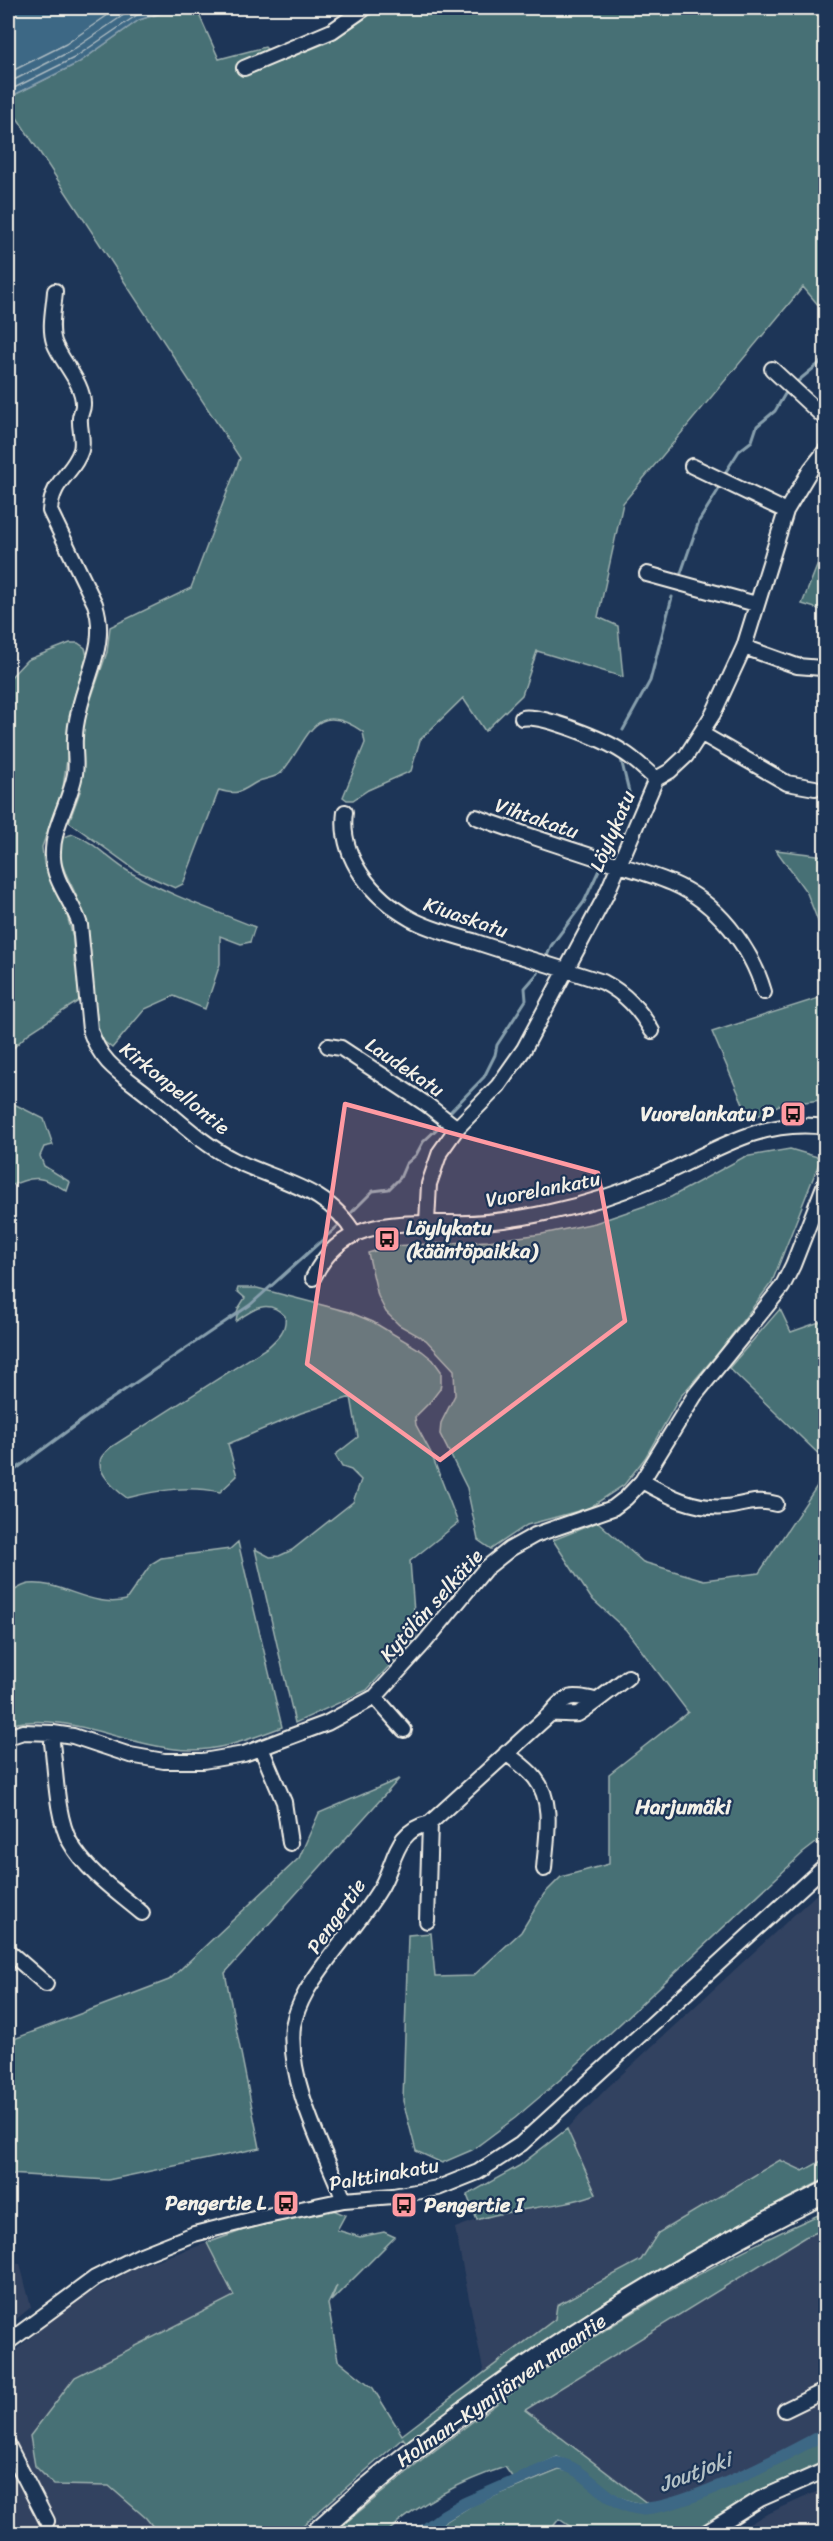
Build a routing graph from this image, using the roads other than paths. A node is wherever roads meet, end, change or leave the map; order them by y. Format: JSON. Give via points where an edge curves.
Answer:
{"nodes":[{"id":1,"x":365,"y":8,"type":"edge"},
{"id":2,"x":244,"y":68,"type":"dead end"},
{"id":3,"x":55,"y":291,"type":"dead end"},
{"id":4,"x":772,"y":369,"type":"dead end"},
{"id":5,"x":825,"y":419,"type":"edge"},
{"id":6,"x":825,"y":450,"type":"edge"},
{"id":7,"x":692,"y":466,"type":"dead end"},
{"id":8,"x":786,"y":511,"type":"junction"},
{"id":9,"x":647,"y":574,"type":"dead end"},
{"id":10,"x":756,"y":604,"type":"junction"},
{"id":11,"x":744,"y":647,"type":"junction"},
{"id":12,"x":822,"y":668,"type":"dead end"},
{"id":13,"x":522,"y":718,"type":"dead end"},
{"id":14,"x":702,"y":734,"type":"junction"},
{"id":15,"x":656,"y":779,"type":"junction"},
{"id":16,"x":815,"y":788,"type":"dead end"},
{"id":17,"x":345,"y":812,"type":"dead end"},
{"id":18,"x":476,"y":817,"type":"dead end"},
{"id":19,"x":619,"y":866,"type":"junction"},
{"id":20,"x":567,"y":972,"type":"junction"},
{"id":21,"x":764,"y":992,"type":"dead end"},
{"id":22,"x":652,"y":1031,"type":"dead end"},
{"id":23,"x":328,"y":1046,"type":"dead end"},
{"id":24,"x":825,"y":1127,"type":"edge"},
{"id":25,"x":457,"y":1128,"type":"junction"},
{"id":26,"x":825,"y":1181,"type":"edge"},
{"id":27,"x":427,"y":1222,"type":"junction"},
{"id":28,"x":355,"y":1235,"type":"junction"},
{"id":29,"x":314,"y":1278,"type":"dead end"},
{"id":30,"x":642,"y":1481,"type":"junction"},
{"id":31,"x":776,"y":1504,"type":"dead end"},
{"id":32,"x":628,"y":1677,"type":"dead end"},
{"id":33,"x":375,"y":1697,"type":"junction"},
{"id":34,"x":404,"y":1730,"type":"dead end"},
{"id":35,"x":53,"y":1733,"type":"junction"},
{"id":36,"x":8,"y":1737,"type":"edge"},
{"id":37,"x":261,"y":1748,"type":"junction"},
{"id":38,"x":506,"y":1753,"type":"junction"},
{"id":39,"x":430,"y":1823,"type":"junction"},
{"id":40,"x":290,"y":1843,"type":"dead end"},
{"id":41,"x":825,"y":1865,"type":"edge"},
{"id":42,"x":544,"y":1869,"type":"dead end"},
{"id":43,"x":142,"y":1913,"type":"dead end"},
{"id":44,"x":427,"y":1921,"type":"dead end"},
{"id":45,"x":8,"y":1951,"type":"edge"},
{"id":46,"x":46,"y":1984,"type":"dead end"},
{"id":47,"x":825,"y":2192,"type":"edge"},
{"id":48,"x":344,"y":2200,"type":"junction"},
{"id":49,"x":825,"y":2202,"type":"edge"},
{"id":50,"x":698,"y":2260,"type":"junction"},
{"id":51,"x":8,"y":2342,"type":"edge"},
{"id":52,"x":825,"y":2390,"type":"edge"},
{"id":53,"x":785,"y":2410,"type":"dead end"},
{"id":54,"x":8,"y":2445,"type":"edge"},
{"id":55,"x":825,"y":2470,"type":"edge"},
{"id":56,"x":47,"y":2521,"type":"dead end"},
{"id":57,"x":315,"y":2534,"type":"edge"},
{"id":58,"x":704,"y":2534,"type":"edge"}],
"edges":[{"from":1,"to":2,"type":"street","via":[[332,31]]},
{"from":3,"to":28,"type":"street","name":"Kirkonpellontie","via":[[54,342],[83,402],[81,450],[56,486],[50,511],[100,620],[99,642],[79,709],[75,773],[53,840],[52,855],[54,871],[80,925],[90,1030],[108,1061],[196,1134],[233,1159],[324,1200],[348,1221]]},
{"from":4,"to":5,"type":"street"},
{"from":6,"to":8,"type":"street","name":"Löylykatu"},
{"from":7,"to":8,"type":"street"},
{"from":8,"to":10,"type":"street","name":"Löylykatu"},
{"from":9,"to":10,"type":"street"},
{"from":10,"to":11,"type":"street","name":"Löylykatu"},
{"from":11,"to":12,"type":"street","via":[[797,666]]},
{"from":11,"to":14,"type":"street","name":"Löylykatu"},
{"from":13,"to":15,"type":"street","via":[[538,717],[613,746]]},
{"from":14,"to":15,"type":"street","name":"Löylykatu","via":[[678,765]]},
{"from":14,"to":16,"type":"street","via":[[787,783]]},
{"from":15,"to":19,"type":"street","name":"Löylykatu"},
{"from":17,"to":20,"type":"street","name":"Kiuaskatu","via":[[345,836],[358,871],[401,912],[423,924]]},
{"from":18,"to":19,"type":"street","name":"Vihtakatu"},
{"from":19,"to":20,"type":"street","name":"Löylykatu"},
{"from":19,"to":21,"type":"street","name":"Vihtakatu","via":[[673,884],[697,898],[747,949]]},
{"from":20,"to":22,"type":"street","name":"Kiuaskatu","via":[[615,988],[635,1005]]},
{"from":20,"to":25,"type":"street","name":"Löylykatu","via":[[511,1069]]},
{"from":23,"to":25,"type":"street","name":"Laudekatu","via":[[341,1048]]},
{"from":24,"to":27,"type":"street","name":"Vuorelankatu","via":[[788,1124],[752,1133],[632,1188],[560,1210],[480,1222]]},
{"from":25,"to":27,"type":"street","name":"Löylykatu","via":[[433,1168]]},
{"from":26,"to":30,"type":"street","name":"Kytölän selkätie","via":[[782,1287],[695,1395]]},
{"from":27,"to":28,"type":"street","name":"Vuorelankatu","via":[[386,1225]]},
{"from":28,"to":29,"type":"street","name":"Vuorelankatu","via":[[329,1251]]},
{"from":30,"to":31,"type":"street","via":[[696,1506],[725,1507],[765,1500]]},
{"from":30,"to":33,"type":"street","name":"Kytölän selkätie","via":[[613,1508],[535,1535],[485,1569]]},
{"from":32,"to":38,"type":"street","name":"Pengertie","via":[[583,1712],[550,1714]]},
{"from":33,"to":34,"type":"street"},
{"from":33,"to":37,"type":"street","name":"Kytölän selkätie","via":[[327,1723]]},
{"from":35,"to":36,"type":"street","name":"Kytölän selkätie","via":[[23,1732]]},
{"from":35,"to":37,"type":"street","name":"Kytölän selkätie","via":[[164,1761],[203,1761]]},
{"from":35,"to":43,"type":"street","via":[[62,1818],[69,1840],[83,1861]]},
{"from":37,"to":40,"type":"street","via":[[284,1802]]},
{"from":38,"to":39,"type":"street","name":"Pengertie"},
{"from":38,"to":42,"type":"street","via":[[534,1776],[544,1791],[548,1814]]},
{"from":39,"to":44,"type":"street"},
{"from":39,"to":48,"type":"street","name":"Pengertie","via":[[409,1830],[380,1891],[306,1993],[293,2025],[303,2096]]},
{"from":41,"to":48,"type":"street","name":"Palttinakatu","via":[[521,2144],[478,2172],[438,2188]]},
{"from":45,"to":46,"type":"street"},
{"from":47,"to":50,"type":"highway","name":"Holman–Kymijärven maantie"},
{"from":48,"to":51,"type":"street","name":"Palttinakatu","via":[[194,2234],[141,2255],[95,2278]]},
{"from":49,"to":50,"type":"highway","name":"Holman–Kymijärven maantie"},
{"from":50,"to":57,"type":"highway","name":"Holman–Kymijärven maantie","via":[[517,2373],[396,2464]]},
{"from":52,"to":53,"type":"street"},
{"from":54,"to":56,"type":"street"},
{"from":55,"to":58,"type":"street","via":[[760,2499]]}]}
